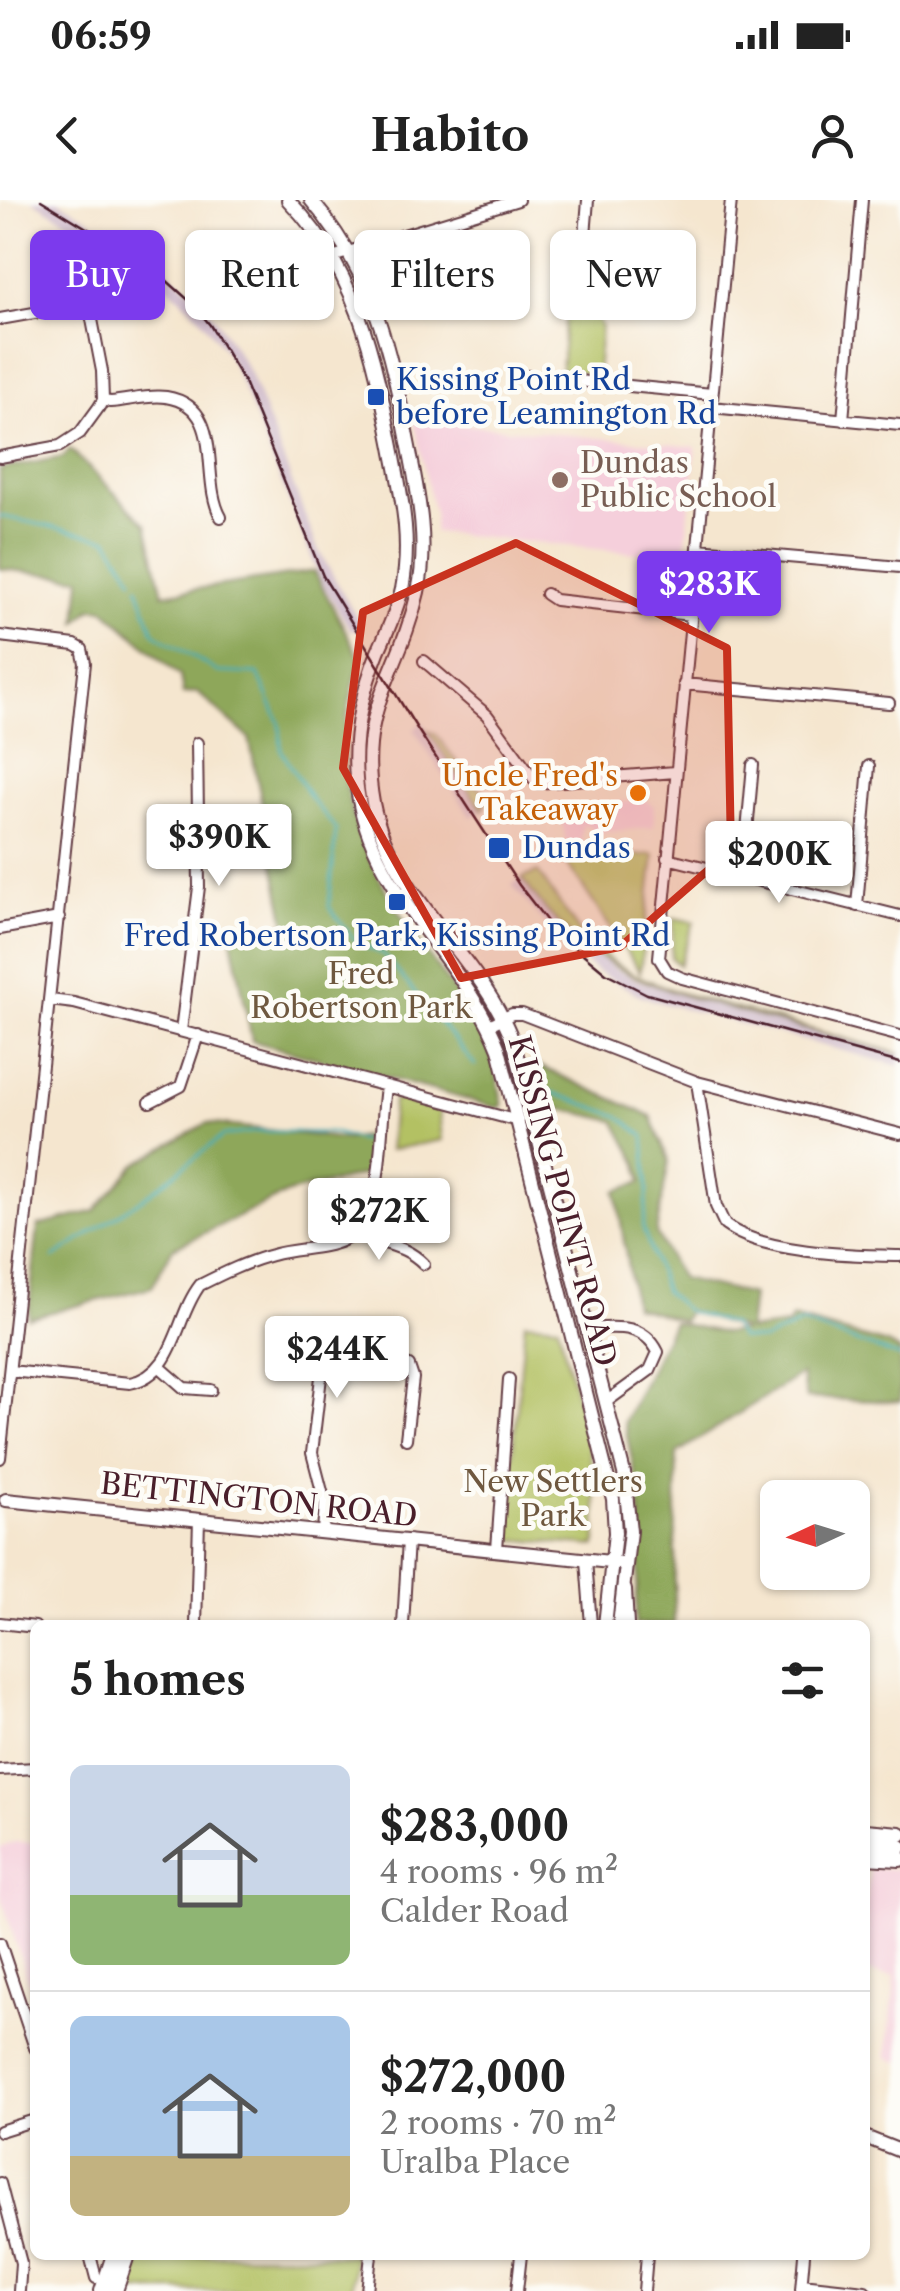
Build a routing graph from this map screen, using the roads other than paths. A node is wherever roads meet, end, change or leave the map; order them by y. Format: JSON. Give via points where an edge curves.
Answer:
{"nodes":[{"id":1,"x":288,"y":200,"type":"edge"},
{"id":2,"x":311,"y":200,"type":"edge"},
{"id":3,"x":518,"y":200,"type":"edge"},
{"id":4,"x":588,"y":200,"type":"edge"},
{"id":5,"x":730,"y":200,"type":"edge"},
{"id":6,"x":862,"y":200,"type":"edge"},
{"id":7,"x":311,"y":230,"type":"edge"},
{"id":8,"x":585,"y":230,"type":"edge"},
{"id":9,"x":349,"y":251,"type":"junction"},
{"id":10,"x":334,"y":256,"type":"edge"},
{"id":11,"x":334,"y":261,"type":"edge"},
{"id":12,"x":30,"y":314,"type":"edge"},
{"id":13,"x":0,"y":319,"type":"edge"},
{"id":14,"x":91,"y":320,"type":"edge"},
{"id":15,"x":516,"y":375,"type":"dead end"},
{"id":16,"x":103,"y":400,"type":"junction"},
{"id":17,"x":712,"y":400,"type":"junction"},
{"id":18,"x":843,"y":420,"type":"junction"},
{"id":19,"x":900,"y":425,"type":"edge"},
{"id":20,"x":0,"y":457,"type":"edge"},
{"id":21,"x":221,"y":518,"type":"dead end"},
{"id":22,"x":698,"y":549,"type":"junction"},
{"id":23,"x":900,"y":566,"type":"edge"},
{"id":24,"x":546,"y":594,"type":"dead end"},
{"id":25,"x":691,"y":615,"type":"junction"},
{"id":26,"x":0,"y":636,"type":"edge"},
{"id":27,"x":424,"y":661,"type":"dead end"},
{"id":28,"x":684,"y":684,"type":"junction"},
{"id":29,"x":890,"y":704,"type":"dead end"},
{"id":30,"x":197,"y":743,"type":"dead end"},
{"id":31,"x":753,"y":764,"type":"dead end"},
{"id":32,"x":869,"y":766,"type":"dead end"},
{"id":33,"x":675,"y":772,"type":"junction"},
{"id":34,"x":667,"y":858,"type":"junction"},
{"id":35,"x":743,"y":876,"type":"junction"},
{"id":36,"x":857,"y":906,"type":"junction"},
{"id":37,"x":900,"y":916,"type":"edge"},
{"id":38,"x":60,"y":918,"type":"junction"},
{"id":39,"x":0,"y":929,"type":"edge"},
{"id":40,"x":50,"y":1000,"type":"junction"},
{"id":41,"x":503,"y":1018,"type":"junction"},
{"id":42,"x":488,"y":1024,"type":"junction"},
{"id":43,"x":181,"y":1031,"type":"junction"},
{"id":44,"x":198,"y":1035,"type":"junction"},
{"id":45,"x":900,"y":1036,"type":"edge"},
{"id":46,"x":697,"y":1082,"type":"junction"},
{"id":47,"x":386,"y":1086,"type":"junction"},
{"id":48,"x":150,"y":1102,"type":"dead end"},
{"id":49,"x":518,"y":1121,"type":"junction"},
{"id":50,"x":900,"y":1134,"type":"edge"},
{"id":51,"x":358,"y":1231,"type":"junction"},
{"id":52,"x":900,"y":1256,"type":"edge"},
{"id":53,"x":424,"y":1264,"type":"dead end"},
{"id":54,"x":588,"y":1330,"type":"junction"},
{"id":55,"x":160,"y":1367,"type":"junction"},
{"id":56,"x":10,"y":1371,"type":"junction"},
{"id":57,"x":510,"y":1378,"type":"dead end"},
{"id":58,"x":211,"y":1390,"type":"dead end"},
{"id":59,"x":606,"y":1402,"type":"junction"},
{"id":60,"x":406,"y":1439,"type":"dead end"},
{"id":61,"x":0,"y":1458,"type":"edge"},
{"id":62,"x":2,"y":1499,"type":"edge"},
{"id":63,"x":199,"y":1520,"type":"junction"},
{"id":64,"x":323,"y":1532,"type":"junction"},
{"id":65,"x":408,"y":1540,"type":"junction"},
{"id":66,"x":496,"y":1549,"type":"junction"},
{"id":67,"x":586,"y":1560,"type":"junction"},
{"id":68,"x":620,"y":1563,"type":"junction"},
{"id":69,"x":624,"y":1590,"type":"joint"},
{"id":70,"x":196,"y":1620,"type":"edge"},
{"id":71,"x":403,"y":1620,"type":"edge"},
{"id":72,"x":592,"y":1620,"type":"edge"},
{"id":73,"x":606,"y":1620,"type":"edge"},
{"id":74,"x":623,"y":1620,"type":"edge"},
{"id":75,"x":0,"y":1624,"type":"edge"},
{"id":76,"x":30,"y":1627,"type":"edge"},
{"id":77,"x":30,"y":1768,"type":"edge"},
{"id":78,"x":0,"y":1770,"type":"edge"},
{"id":79,"x":870,"y":1831,"type":"edge"},
{"id":80,"x":900,"y":1834,"type":"edge"},
{"id":81,"x":900,"y":1846,"type":"edge"},
{"id":82,"x":870,"y":1853,"type":"edge"},
{"id":83,"x":870,"y":1855,"type":"edge"},
{"id":84,"x":900,"y":1859,"type":"edge"},
{"id":85,"x":0,"y":1942,"type":"edge"},
{"id":86,"x":30,"y":2033,"type":"edge"},
{"id":87,"x":30,"y":2122,"type":"edge"},
{"id":88,"x":0,"y":2131,"type":"edge"},
{"id":89,"x":870,"y":2139,"type":"edge"},
{"id":90,"x":900,"y":2151,"type":"edge"},
{"id":91,"x":0,"y":2183,"type":"edge"},
{"id":92,"x":92,"y":2260,"type":"edge"},
{"id":93,"x":112,"y":2260,"type":"edge"},
{"id":94,"x":122,"y":2260,"type":"edge"},
{"id":95,"x":370,"y":2260,"type":"edge"},
{"id":96,"x":520,"y":2260,"type":"edge"},
{"id":97,"x":647,"y":2260,"type":"edge"},
{"id":98,"x":804,"y":2260,"type":"edge"},
{"id":99,"x":105,"y":2285,"type":"edge"},
{"id":100,"x":802,"y":2288,"type":"edge"},
{"id":101,"x":19,"y":2291,"type":"edge"},
{"id":102,"x":367,"y":2291,"type":"edge"},
{"id":103,"x":517,"y":2291,"type":"edge"},
{"id":104,"x":644,"y":2291,"type":"edge"},
{"id":105,"x":865,"y":2291,"type":"edge"}],
"edges":[{"from":1,"to":7,"type":"main road","name":"KISSING POINT ROAD"},
{"from":2,"to":9,"type":"main road","name":"KISSING POINT ROAD"},
{"from":3,"to":9,"type":"street"},
{"from":4,"to":8,"type":"street"},
{"from":5,"to":17,"type":"street"},
{"from":6,"to":18,"type":"street"},
{"from":9,"to":10,"type":"street"},
{"from":9,"to":41,"type":"main road","name":"KISSING POINT ROAD","via":[[386,336],[422,526],[414,605],[371,728],[373,802],[398,867]]},
{"from":11,"to":42,"type":"main road","name":"KISSING POINT ROAD","via":[[371,346],[407,539],[398,605],[358,718],[359,802],[387,875]]},
{"from":12,"to":13,"type":"street"},
{"from":14,"to":16,"type":"street"},
{"from":15,"to":17,"type":"street"},
{"from":16,"to":20,"type":"street","via":[[67,442]]},
{"from":16,"to":21,"type":"street","via":[[165,397],[198,414]]},
{"from":17,"to":18,"type":"street"},
{"from":17,"to":22,"type":"street"},
{"from":18,"to":19,"type":"street"},
{"from":22,"to":23,"type":"street"},
{"from":22,"to":25,"type":"street"},
{"from":24,"to":25,"type":"street"},
{"from":25,"to":28,"type":"street"},
{"from":26,"to":38,"type":"street","via":[[84,653]]},
{"from":27,"to":33,"type":"street","via":[[488,716],[537,783]]},
{"from":28,"to":29,"type":"street"},
{"from":28,"to":33,"type":"street"},
{"from":30,"to":43,"type":"street","via":[[199,887]]},
{"from":31,"to":35,"type":"street"},
{"from":32,"to":36,"type":"street"},
{"from":33,"to":34,"type":"street"},
{"from":34,"to":35,"type":"street"},
{"from":34,"to":45,"type":"street","via":[[659,958],[666,971]]},
{"from":35,"to":36,"type":"street"},
{"from":36,"to":37,"type":"street"},
{"from":38,"to":39,"type":"street"},
{"from":38,"to":40,"type":"street"},
{"from":40,"to":43,"type":"street"},
{"from":40,"to":56,"type":"street"},
{"from":41,"to":42,"type":"street"},
{"from":41,"to":46,"type":"street","via":[[522,1014]]},
{"from":41,"to":54,"type":"main road","name":"KISSING POINT ROAD"},
{"from":42,"to":49,"type":"main road","name":"KISSING POINT ROAD"},
{"from":43,"to":44,"type":"street"},
{"from":44,"to":47,"type":"street"},
{"from":44,"to":48,"type":"street","via":[[181,1086]]},
{"from":46,"to":50,"type":"street"},
{"from":46,"to":52,"type":"street","via":[[724,1226],[822,1254]]},
{"from":47,"to":49,"type":"street"},
{"from":47,"to":51,"type":"street","via":[[372,1202]]},
{"from":49,"to":68,"type":"main road","name":"KISSING POINT ROAD","via":[[607,1469]]},
{"from":51,"to":53,"type":"street","via":[[404,1247]]},
{"from":51,"to":55,"type":"street","via":[[337,1244],[270,1255],[200,1285]]},
{"from":54,"to":59,"type":"main road","name":"KISSING POINT ROAD"},
{"from":54,"to":59,"type":"street","via":[[636,1330],[658,1352],[650,1370]]},
{"from":55,"to":56,"type":"street","via":[[130,1383]]},
{"from":55,"to":58,"type":"street","via":[[184,1388]]},
{"from":56,"to":61,"type":"street"},
{"from":57,"to":66,"type":"street"},
{"from":59,"to":68,"type":"main road","name":"KISSING POINT ROAD","via":[[629,1506]]},
{"from":60,"to":64,"type":"street","via":[[409,1366],[338,1356],[323,1360],[312,1458],[325,1503]]},
{"from":62,"to":63,"type":"main road","name":"BETTINGTON ROAD"},
{"from":63,"to":64,"type":"main road","name":"BETTINGTON ROAD"},
{"from":63,"to":70,"type":"street"},
{"from":64,"to":65,"type":"main road","name":"BETTINGTON ROAD"},
{"from":65,"to":66,"type":"main road","name":"BETTINGTON ROAD"},
{"from":65,"to":71,"type":"street"},
{"from":66,"to":67,"type":"main road","name":"BETTINGTON ROAD"},
{"from":67,"to":68,"type":"main road","name":"BETTINGTON ROAD"},
{"from":67,"to":72,"type":"street"},
{"from":68,"to":69,"type":"main road","name":"KISSING POINT ROAD"},
{"from":68,"to":73,"type":"main road","name":"KISSING POINT ROAD"},
{"from":69,"to":74,"type":"highway"},
{"from":75,"to":76,"type":"street"},
{"from":77,"to":78,"type":"street"},
{"from":79,"to":80,"type":"highway"},
{"from":81,"to":82,"type":"highway"},
{"from":83,"to":84,"type":"highway"},
{"from":85,"to":86,"type":"street"},
{"from":87,"to":88,"type":"street"},
{"from":89,"to":90,"type":"main road"},
{"from":91,"to":101,"type":"street","via":[[21,2263]]},
{"from":92,"to":99,"type":"street"},
{"from":93,"to":99,"type":"highway"},
{"from":94,"to":99,"type":"highway"},
{"from":95,"to":102,"type":"street"},
{"from":96,"to":103,"type":"street"},
{"from":97,"to":104,"type":"street"},
{"from":98,"to":100,"type":"street"},
{"from":100,"to":105,"type":"street"}]}
